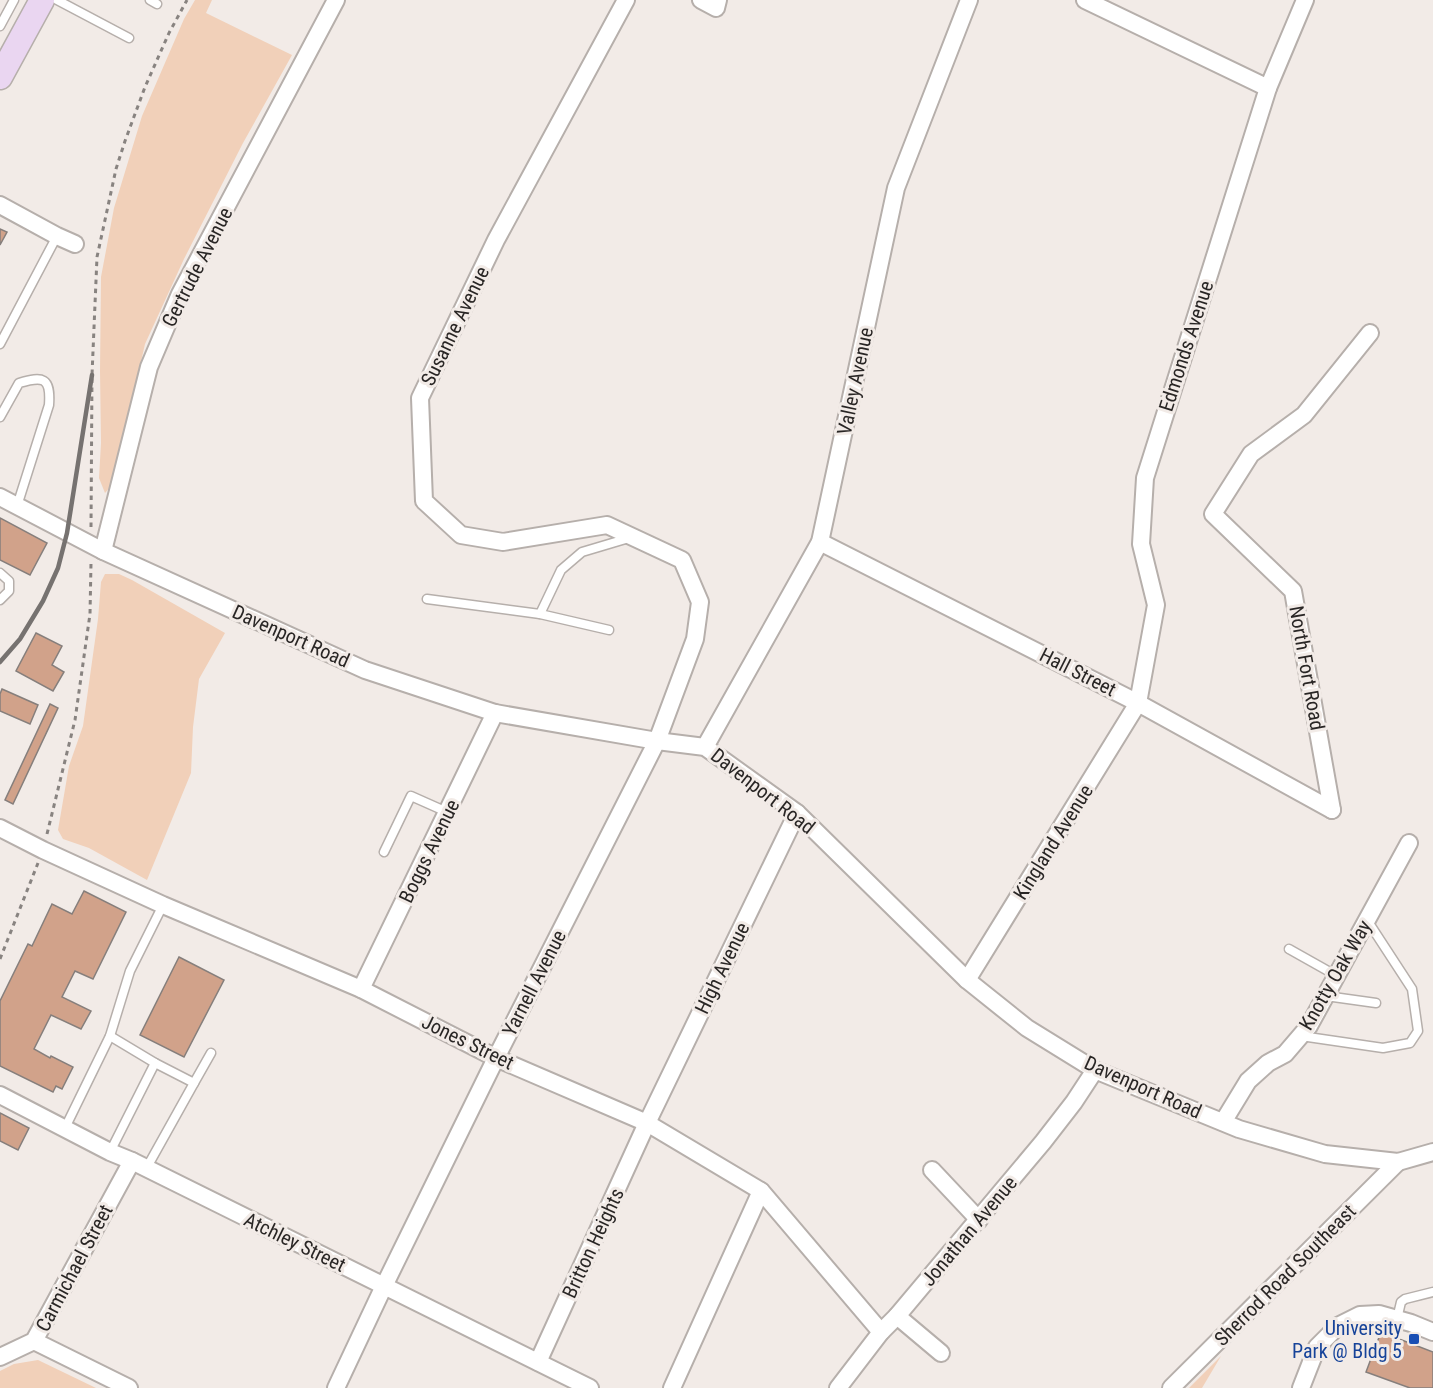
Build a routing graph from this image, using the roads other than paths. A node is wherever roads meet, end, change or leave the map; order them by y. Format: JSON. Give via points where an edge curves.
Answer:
{"nodes":[{"id":1,"x":14,"y":0,"type":"edge"},
{"id":2,"x":42,"y":0,"type":"edge"},
{"id":3,"x":57,"y":0,"type":"edge"},
{"id":4,"x":336,"y":0,"type":"edge"},
{"id":5,"x":626,"y":0,"type":"edge"},
{"id":6,"x":701,"y":0,"type":"edge"},
{"id":7,"x":969,"y":0,"type":"edge"},
{"id":8,"x":1085,"y":0,"type":"edge"},
{"id":9,"x":1305,"y":0,"type":"edge"},
{"id":10,"x":717,"y":4,"type":"edge"},
{"id":11,"x":0,"y":26,"type":"edge"},
{"id":12,"x":129,"y":38,"type":"dead end"},
{"id":13,"x":0,"y":77,"type":"edge"},
{"id":14,"x":1268,"y":87,"type":"junction"},
{"id":15,"x":0,"y":206,"type":"edge"},
{"id":16,"x":57,"y":236,"type":"junction"},
{"id":17,"x":75,"y":244,"type":"dead end"},
{"id":18,"x":1370,"y":333,"type":"dead end"},
{"id":19,"x":0,"y":344,"type":"edge"},
{"id":20,"x":0,"y":417,"type":"edge"},
{"id":21,"x":0,"y":497,"type":"edge"},
{"id":22,"x":17,"y":506,"type":"junction"},
{"id":23,"x":632,"y":537,"type":"junction"},
{"id":24,"x":820,"y":542,"type":"junction"},
{"id":25,"x":97,"y":548,"type":"junction"},
{"id":26,"x":0,"y":573,"type":"edge"},
{"id":27,"x":427,"y":599,"type":"dead end"},
{"id":28,"x":0,"y":600,"type":"edge"},
{"id":29,"x":540,"y":614,"type":"junction"},
{"id":30,"x":609,"y":630,"type":"dead end"},
{"id":31,"x":1138,"y":703,"type":"junction"},
{"id":32,"x":495,"y":712,"type":"junction"},
{"id":33,"x":657,"y":741,"type":"junction"},
{"id":34,"x":705,"y":747,"type":"junction"},
{"id":35,"x":1332,"y":810,"type":"joint"},
{"id":36,"x":448,"y":813,"type":"junction"},
{"id":37,"x":797,"y":813,"type":"junction"},
{"id":38,"x":0,"y":828,"type":"edge"},
{"id":39,"x":1409,"y":843,"type":"dead end"},
{"id":40,"x":384,"y":852,"type":"dead end"},
{"id":41,"x":163,"y":904,"type":"junction"},
{"id":42,"x":1367,"y":920,"type":"junction"},
{"id":43,"x":1289,"y":949,"type":"dead end"},
{"id":44,"x":1337,"y":976,"type":"junction"},
{"id":45,"x":967,"y":980,"type":"junction"},
{"id":46,"x":361,"y":989,"type":"junction"},
{"id":47,"x":1326,"y":996,"type":"junction"},
{"id":48,"x":1376,"y":1003,"type":"dead end"},
{"id":49,"x":110,"y":1036,"type":"junction"},
{"id":50,"x":1300,"y":1036,"type":"junction"},
{"id":51,"x":211,"y":1053,"type":"dead end"},
{"id":52,"x":496,"y":1058,"type":"junction"},
{"id":53,"x":155,"y":1063,"type":"junction"},
{"id":54,"x":1095,"y":1070,"type":"junction"},
{"id":55,"x":194,"y":1083,"type":"junction"},
{"id":56,"x":0,"y":1095,"type":"edge"},
{"id":57,"x":1223,"y":1122,"type":"junction"},
{"id":58,"x":647,"y":1123,"type":"junction"},
{"id":59,"x":65,"y":1128,"type":"junction"},
{"id":60,"x":110,"y":1152,"type":"junction"},
{"id":61,"x":1433,"y":1152,"type":"edge"},
{"id":62,"x":1398,"y":1162,"type":"junction"},
{"id":63,"x":139,"y":1165,"type":"junction"},
{"id":64,"x":932,"y":1170,"type":"dead end"},
{"id":65,"x":761,"y":1191,"type":"junction"},
{"id":66,"x":979,"y":1220,"type":"junction"},
{"id":67,"x":384,"y":1286,"type":"junction"},
{"id":68,"x":1433,"y":1292,"type":"edge"},
{"id":69,"x":897,"y":1316,"type":"junction"},
{"id":70,"x":1397,"y":1319,"type":"junction"},
{"id":71,"x":880,"y":1332,"type":"junction"},
{"id":72,"x":1433,"y":1332,"type":"edge"},
{"id":73,"x":34,"y":1341,"type":"junction"},
{"id":74,"x":941,"y":1353,"type":"dead end"},
{"id":75,"x":0,"y":1357,"type":"edge"},
{"id":76,"x":538,"y":1362,"type":"junction"},
{"id":77,"x":129,"y":1388,"type":"edge"},
{"id":78,"x":336,"y":1388,"type":"edge"},
{"id":79,"x":590,"y":1388,"type":"edge"},
{"id":80,"x":672,"y":1388,"type":"edge"},
{"id":81,"x":838,"y":1388,"type":"edge"},
{"id":82,"x":1171,"y":1388,"type":"edge"},
{"id":83,"x":1301,"y":1388,"type":"edge"}],
"edges":[{"from":1,"to":11,"type":"lane"},
{"from":2,"to":13,"type":"main road","via":[[11,48]]},
{"from":3,"to":12,"type":"lane"},
{"from":4,"to":25,"type":"street","name":"Gertrude Avenue","via":[[180,294],[149,367]]},
{"from":5,"to":23,"type":"street","name":"Susanne Avenue","via":[[496,240],[420,398],[424,501],[461,535],[503,542],[607,525]]},
{"from":6,"to":10,"type":"street"},
{"from":7,"to":24,"type":"street","name":"Valley Avenue","via":[[896,188]]},
{"from":8,"to":14,"type":"street"},
{"from":9,"to":14,"type":"street","name":"Edmonds Avenue"},
{"from":14,"to":31,"type":"street","name":"Edmonds Avenue","via":[[1145,478],[1141,544],[1156,605]]},
{"from":15,"to":16,"type":"street"},
{"from":16,"to":17,"type":"street"},
{"from":16,"to":19,"type":"lane"},
{"from":18,"to":35,"type":"street","name":"North Fort Road","via":[[1304,416],[1251,454],[1213,514],[1293,591]]},
{"from":20,"to":22,"type":"lane","via":[[19,383],[37,378],[45,381],[50,391],[49,405]]},
{"from":21,"to":22,"type":"street","name":"Davenport Road"},
{"from":22,"to":25,"type":"street","name":"Davenport Road"},
{"from":23,"to":29,"type":"lane","via":[[582,552],[561,570]]},
{"from":23,"to":33,"type":"street","name":"Susanne Avenue","via":[[682,560],[700,602],[695,639]]},
{"from":24,"to":31,"type":"street","name":"Hall Street"},
{"from":24,"to":34,"type":"street","name":"Valley Avenue"},
{"from":25,"to":32,"type":"street","name":"Davenport Road","via":[[365,670]]},
{"from":26,"to":28,"type":"lane","via":[[9,581],[9,591]]},
{"from":27,"to":29,"type":"lane"},
{"from":29,"to":30,"type":"lane"},
{"from":31,"to":35,"type":"street","name":"Hall Street"},
{"from":31,"to":45,"type":"street","name":"Kingland Avenue"},
{"from":32,"to":33,"type":"street","name":"Davenport Road"},
{"from":32,"to":36,"type":"street","name":"Boggs Avenue"},
{"from":33,"to":34,"type":"street","name":"Davenport Road"},
{"from":33,"to":52,"type":"street","name":"Yarnell Avenue"},
{"from":34,"to":37,"type":"street","name":"Davenport Road"},
{"from":36,"to":40,"type":"lane","via":[[411,796]]},
{"from":36,"to":46,"type":"street","name":"Boggs Avenue"},
{"from":37,"to":45,"type":"street","name":"Davenport Road"},
{"from":37,"to":58,"type":"street","name":"High Avenue"},
{"from":38,"to":41,"type":"street","name":"Jones Street"},
{"from":39,"to":42,"type":"street","name":"Knotty Oak Way"},
{"from":41,"to":46,"type":"street","name":"Jones Street"},
{"from":41,"to":49,"type":"lane","via":[[130,970]]},
{"from":42,"to":44,"type":"street","name":"Knotty Oak Way"},
{"from":42,"to":50,"type":"lane","via":[[1413,989],[1418,1031],[1410,1043],[1383,1048]]},
{"from":43,"to":44,"type":"lane"},
{"from":44,"to":47,"type":"street","name":"Knotty Oak Way"},
{"from":45,"to":54,"type":"street","name":"Davenport Road","via":[[1027,1028]]},
{"from":46,"to":52,"type":"street","name":"Jones Street"},
{"from":47,"to":48,"type":"lane"},
{"from":47,"to":50,"type":"street","name":"Knotty Oak Way"},
{"from":49,"to":53,"type":"lane"},
{"from":49,"to":59,"type":"lane"},
{"from":50,"to":57,"type":"street","name":"Knotty Oak Way","via":[[1285,1054],[1248,1081]]},
{"from":51,"to":55,"type":"lane"},
{"from":52,"to":58,"type":"street","name":"Jones Street"},
{"from":52,"to":67,"type":"street","name":"Yarnell Avenue"},
{"from":53,"to":55,"type":"lane"},
{"from":53,"to":60,"type":"lane"},
{"from":54,"to":57,"type":"street","name":"Davenport Road"},
{"from":54,"to":66,"type":"street","name":"Jonathan Avenue"},
{"from":55,"to":63,"type":"lane"},
{"from":56,"to":59,"type":"street","name":"Atchley Street"},
{"from":57,"to":62,"type":"street","name":"Davenport Road","via":[[1325,1154]]},
{"from":58,"to":65,"type":"street","name":"Jones Street"},
{"from":58,"to":76,"type":"street","name":"Britton Heights"},
{"from":59,"to":60,"type":"street","name":"Atchley Street"},
{"from":60,"to":63,"type":"street","name":"Atchley Street"},
{"from":61,"to":62,"type":"street","name":"Davenport Road"},
{"from":62,"to":82,"type":"street","name":"Sherrod Road Southeast"},
{"from":63,"to":67,"type":"street","name":"Atchley Street"},
{"from":63,"to":73,"type":"street","name":"Carmichael Street"},
{"from":64,"to":66,"type":"street"},
{"from":65,"to":71,"type":"street","name":"Jones Street"},
{"from":65,"to":80,"type":"street"},
{"from":66,"to":69,"type":"street","name":"Jonathan Avenue"},
{"from":67,"to":76,"type":"street","name":"Atchley Street"},
{"from":67,"to":78,"type":"street","name":"Yarnell Avenue"},
{"from":68,"to":70,"type":"lane","via":[[1401,1302]]},
{"from":69,"to":71,"type":"street","name":"Jonathan Avenue"},
{"from":69,"to":74,"type":"street"},
{"from":70,"to":72,"type":"street"},
{"from":70,"to":83,"type":"street","via":[[1379,1314],[1360,1315],[1338,1326],[1317,1347]]},
{"from":71,"to":81,"type":"street","name":"Jonathan Avenue"},
{"from":73,"to":75,"type":"street","name":"Carmichael Street"},
{"from":73,"to":77,"type":"street"},
{"from":76,"to":79,"type":"street","name":"Atchley Street"}]}
